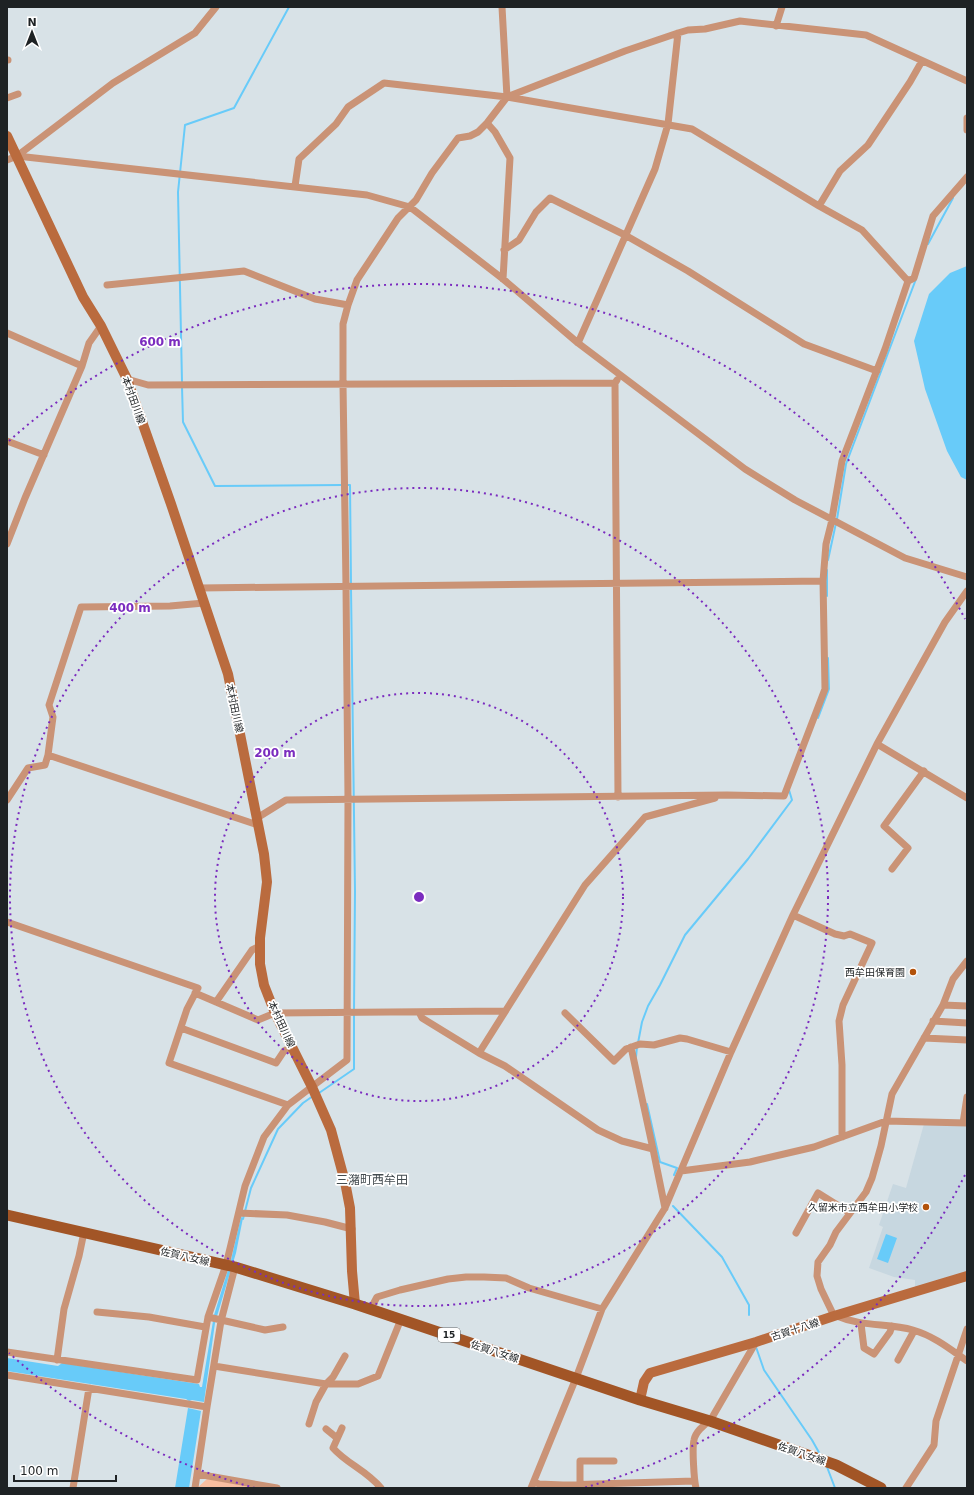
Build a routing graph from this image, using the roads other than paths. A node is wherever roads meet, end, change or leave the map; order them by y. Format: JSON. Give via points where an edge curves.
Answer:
{"nodes":[{"id":1,"x":216,"y":7,"type":"edge"},
{"id":2,"x":502,"y":7,"type":"edge"},
{"id":3,"x":782,"y":7,"type":"edge"},
{"id":4,"x":776,"y":26,"type":"junction"},
{"id":5,"x":678,"y":33,"type":"junction"},
{"id":6,"x":922,"y":61,"type":"junction"},
{"id":7,"x":967,"y":81,"type":"edge"},
{"id":8,"x":18,"y":94,"type":"dead end"},
{"id":9,"x":507,"y":97,"type":"junction"},
{"id":10,"x":7,"y":98,"type":"edge"},
{"id":11,"x":967,"y":118,"type":"edge"},
{"id":12,"x":487,"y":123,"type":"junction"},
{"id":13,"x":668,"y":124,"type":"junction"},
{"id":14,"x":967,"y":130,"type":"edge"},
{"id":15,"x":7,"y":136,"type":"edge"},
{"id":16,"x":17,"y":156,"type":"junction"},
{"id":17,"x":7,"y":160,"type":"edge"},
{"id":18,"x":967,"y":177,"type":"edge"},
{"id":19,"x":295,"y":186,"type":"junction"},
{"id":20,"x":819,"y":206,"type":"junction"},
{"id":21,"x":410,"y":208,"type":"junction"},
{"id":22,"x":625,"y":235,"type":"junction"},
{"id":23,"x":504,"y":250,"type":"junction"},
{"id":24,"x":503,"y":279,"type":"junction"},
{"id":25,"x":908,"y":281,"type":"junction"},
{"id":26,"x":107,"y":285,"type":"dead end"},
{"id":27,"x":348,"y":305,"type":"junction"},
{"id":28,"x":101,"y":326,"type":"junction"},
{"id":29,"x":7,"y":333,"type":"edge"},
{"id":30,"x":578,"y":343,"type":"junction"},
{"id":31,"x":82,"y":366,"type":"junction"},
{"id":32,"x":877,"y":371,"type":"junction"},
{"id":33,"x":621,"y":376,"type":"junction"},
{"id":34,"x":127,"y":379,"type":"junction"},
{"id":35,"x":615,"y":383,"type":"junction"},
{"id":36,"x":343,"y":384,"type":"junction"},
{"id":37,"x":7,"y":441,"type":"edge"},
{"id":38,"x":44,"y":455,"type":"junction"},
{"id":39,"x":831,"y":520,"type":"junction"},
{"id":40,"x":7,"y":544,"type":"edge"},
{"id":41,"x":967,"y":577,"type":"edge"},
{"id":42,"x":823,"y":581,"type":"junction"},
{"id":43,"x":617,"y":584,"type":"junction"},
{"id":44,"x":346,"y":586,"type":"junction"},
{"id":45,"x":200,"y":588,"type":"junction"},
{"id":46,"x":967,"y":591,"type":"edge"},
{"id":47,"x":204,"y":603,"type":"junction"},
{"id":48,"x":877,"y":744,"type":"junction"},
{"id":49,"x":48,"y":756,"type":"junction"},
{"id":50,"x":924,"y":771,"type":"junction"},
{"id":51,"x":727,"y":795,"type":"junction"},
{"id":52,"x":618,"y":797,"type":"junction"},
{"id":53,"x":967,"y":798,"type":"edge"},
{"id":54,"x":7,"y":800,"type":"edge"},
{"id":55,"x":348,"y":800,"type":"junction"},
{"id":56,"x":257,"y":821,"type":"junction"},
{"id":57,"x":892,"y":869,"type":"dead end"},
{"id":58,"x":793,"y":915,"type":"junction"},
{"id":59,"x":7,"y":922,"type":"edge"},
{"id":60,"x":260,"y":946,"type":"junction"},
{"id":61,"x":967,"y":961,"type":"edge"},
{"id":62,"x":195,"y":993,"type":"junction"},
{"id":63,"x":216,"y":1002,"type":"junction"},
{"id":64,"x":943,"y":1005,"type":"junction"},
{"id":65,"x":967,"y":1006,"type":"edge"},
{"id":66,"x":505,"y":1011,"type":"junction"},
{"id":67,"x":348,"y":1012,"type":"junction"},
{"id":68,"x":418,"y":1012,"type":"junction"},
{"id":69,"x":275,"y":1013,"type":"junction"},
{"id":70,"x":565,"y":1013,"type":"dead end"},
{"id":71,"x":934,"y":1021,"type":"junction"},
{"id":72,"x":967,"y":1023,"type":"edge"},
{"id":73,"x":181,"y":1028,"type":"junction"},
{"id":74,"x":924,"y":1038,"type":"junction"},
{"id":75,"x":967,"y":1040,"type":"edge"},
{"id":76,"x":292,"y":1047,"type":"junction"},
{"id":77,"x":631,"y":1047,"type":"junction"},
{"id":78,"x":731,"y":1052,"type":"junction"},
{"id":79,"x":479,"y":1053,"type":"junction"},
{"id":80,"x":312,"y":1087,"type":"junction"},
{"id":81,"x":967,"y":1097,"type":"edge"},
{"id":82,"x":288,"y":1105,"type":"junction"},
{"id":83,"x":966,"y":1107,"type":"edge"},
{"id":84,"x":886,"y":1121,"type":"junction"},
{"id":85,"x":965,"y":1123,"type":"edge"},
{"id":86,"x":842,"y":1137,"type":"junction"},
{"id":87,"x":653,"y":1149,"type":"junction"},
{"id":88,"x":681,"y":1171,"type":"junction"},
{"id":89,"x":665,"y":1208,"type":"junction"},
{"id":90,"x":239,"y":1212,"type":"junction"},
{"id":91,"x":850,"y":1213,"type":"junction"},
{"id":92,"x":7,"y":1214,"type":"edge"},
{"id":93,"x":352,"y":1229,"type":"junction"},
{"id":94,"x":84,"y":1232,"type":"junction"},
{"id":95,"x":796,"y":1233,"type":"dead end"},
{"id":96,"x":231,"y":1266,"type":"junction"},
{"id":97,"x":967,"y":1276,"type":"edge"},
{"id":98,"x":356,"y":1304,"type":"junction"},
{"id":99,"x":370,"y":1310,"type":"junction"},
{"id":100,"x":602,"y":1310,"type":"junction"},
{"id":101,"x":97,"y":1312,"type":"dead end"},
{"id":102,"x":836,"y":1316,"type":"junction"},
{"id":103,"x":208,"y":1317,"type":"junction"},
{"id":104,"x":401,"y":1319,"type":"junction"},
{"id":105,"x":221,"y":1321,"type":"junction"},
{"id":106,"x":861,"y":1324,"type":"junction"},
{"id":107,"x":892,"y":1326,"type":"junction"},
{"id":108,"x":205,"y":1327,"type":"junction"},
{"id":109,"x":283,"y":1327,"type":"dead end"},
{"id":110,"x":967,"y":1328,"type":"edge"},
{"id":111,"x":914,"y":1331,"type":"junction"},
{"id":112,"x":756,"y":1342,"type":"junction"},
{"id":113,"x":7,"y":1352,"type":"edge"},
{"id":114,"x":958,"y":1354,"type":"junction"},
{"id":115,"x":345,"y":1356,"type":"dead end"},
{"id":116,"x":57,"y":1360,"type":"junction"},
{"id":117,"x":898,"y":1360,"type":"dead end"},
{"id":118,"x":967,"y":1360,"type":"edge"},
{"id":119,"x":214,"y":1366,"type":"junction"},
{"id":120,"x":7,"y":1375,"type":"edge"},
{"id":121,"x":576,"y":1378,"type":"junction"},
{"id":122,"x":326,"y":1384,"type":"junction"},
{"id":123,"x":89,"y":1388,"type":"junction"},
{"id":124,"x":640,"y":1400,"type":"junction"},
{"id":125,"x":207,"y":1407,"type":"junction"},
{"id":126,"x":710,"y":1421,"type":"junction"},
{"id":127,"x":309,"y":1424,"type":"dead end"},
{"id":128,"x":342,"y":1428,"type":"dead end"},
{"id":129,"x":326,"y":1429,"type":"dead end"},
{"id":130,"x":337,"y":1438,"type":"junction"},
{"id":131,"x":614,"y":1461,"type":"dead end"},
{"id":132,"x":197,"y":1474,"type":"junction"},
{"id":133,"x":580,"y":1484,"type":"junction"},
{"id":134,"x":532,"y":1485,"type":"edge"},
{"id":135,"x":695,"y":1485,"type":"edge"},
{"id":136,"x":73,"y":1488,"type":"edge"},
{"id":137,"x":195,"y":1488,"type":"edge"},
{"id":138,"x":277,"y":1488,"type":"edge"},
{"id":139,"x":380,"y":1488,"type":"edge"},
{"id":140,"x":881,"y":1488,"type":"edge"},
{"id":141,"x":906,"y":1488,"type":"edge"}],
"edges":[{"from":1,"to":16,"type":"street","via":[[195,33],[113,83]]},
{"from":2,"to":9,"type":"street"},
{"from":3,"to":4,"type":"street"},
{"from":4,"to":5,"type":"street","via":[[740,21]]},
{"from":4,"to":6,"type":"street","via":[[866,35]]},
{"from":5,"to":9,"type":"street"},
{"from":5,"to":13,"type":"street"},
{"from":6,"to":7,"type":"street"},
{"from":6,"to":20,"type":"street","via":[[868,146],[840,171]]},
{"from":8,"to":10,"type":"street"},
{"from":9,"to":12,"type":"street"},
{"from":9,"to":13,"type":"street"},
{"from":9,"to":19,"type":"street","via":[[384,83],[348,107],[336,124],[299,159]]},
{"from":11,"to":14,"type":"street"},
{"from":12,"to":21,"type":"street","via":[[478,132],[458,138]]},
{"from":12,"to":23,"type":"street","via":[[510,158]]},
{"from":13,"to":20,"type":"street","via":[[692,129]]},
{"from":13,"to":22,"type":"street","via":[[655,169]]},
{"from":15,"to":16,"type":"main road","name":"本村田川線"},
{"from":16,"to":17,"type":"street"},
{"from":16,"to":19,"type":"street"},
{"from":16,"to":28,"type":"main road","name":"本村田川線","via":[[83,297]]},
{"from":18,"to":25,"type":"street","via":[[933,216],[914,278]]},
{"from":19,"to":21,"type":"street","via":[[367,195]]},
{"from":20,"to":25,"type":"street","via":[[862,230]]},
{"from":21,"to":24,"type":"street"},
{"from":21,"to":27,"type":"street","via":[[398,218],[357,280]]},
{"from":22,"to":23,"type":"street","via":[[550,198],[536,212],[519,240]]},
{"from":22,"to":30,"type":"street"},
{"from":22,"to":32,"type":"street","via":[[688,271],[804,344]]},
{"from":23,"to":24,"type":"street"},
{"from":24,"to":30,"type":"street"},
{"from":25,"to":32,"type":"street"},
{"from":26,"to":27,"type":"street","via":[[244,271],[315,298]]},
{"from":27,"to":36,"type":"street","via":[[343,324]]},
{"from":28,"to":31,"type":"street","via":[[89,343]]},
{"from":28,"to":34,"type":"main road","name":"本村田川線"},
{"from":29,"to":31,"type":"street"},
{"from":30,"to":33,"type":"street"},
{"from":31,"to":38,"type":"street"},
{"from":32,"to":39,"type":"street","via":[[842,461]]},
{"from":33,"to":35,"type":"street"},
{"from":33,"to":39,"type":"street","via":[[745,469]]},
{"from":34,"to":36,"type":"street","via":[[148,385]]},
{"from":34,"to":45,"type":"main road","name":"本村田川線"},
{"from":35,"to":36,"type":"street"},
{"from":35,"to":43,"type":"street"},
{"from":36,"to":44,"type":"street"},
{"from":37,"to":38,"type":"street"},
{"from":38,"to":40,"type":"street"},
{"from":39,"to":41,"type":"street","via":[[905,558]]},
{"from":39,"to":42,"type":"street"},
{"from":42,"to":43,"type":"street"},
{"from":42,"to":51,"type":"street","via":[[825,689],[784,796]]},
{"from":43,"to":44,"type":"street"},
{"from":43,"to":52,"type":"street"},
{"from":44,"to":45,"type":"street"},
{"from":44,"to":55,"type":"street"},
{"from":45,"to":47,"type":"main road","name":"本村田川線"},
{"from":46,"to":48,"type":"street","via":[[945,622]]},
{"from":47,"to":49,"type":"street","via":[[170,606],[81,606],[49,705],[53,718]]},
{"from":47,"to":56,"type":"main road","name":"本村田川線","via":[[228,674]]},
{"from":48,"to":50,"type":"street"},
{"from":48,"to":58,"type":"street"},
{"from":49,"to":54,"type":"street","via":[[45,765],[28,768]]},
{"from":49,"to":56,"type":"street"},
{"from":50,"to":53,"type":"street"},
{"from":50,"to":57,"type":"street","via":[[884,826],[908,848]]},
{"from":51,"to":52,"type":"street"},
{"from":51,"to":66,"type":"street","via":[[645,817],[585,885]]},
{"from":52,"to":55,"type":"street"},
{"from":55,"to":56,"type":"street","via":[[286,800]]},
{"from":55,"to":67,"type":"street"},
{"from":56,"to":60,"type":"main road","name":"本村田川線","via":[[264,854],[266,882]]},
{"from":58,"to":78,"type":"street"},
{"from":58,"to":86,"type":"street","via":[[835,934],[850,934],[872,943],[843,1004],[839,1021]]},
{"from":59,"to":62,"type":"street","via":[[198,988]]},
{"from":60,"to":63,"type":"street","via":[[252,950]]},
{"from":60,"to":69,"type":"main road","name":"本村田川線","via":[[264,985]]},
{"from":61,"to":64,"type":"street","via":[[954,980]]},
{"from":62,"to":63,"type":"street"},
{"from":62,"to":73,"type":"street","via":[[186,1009]]},
{"from":63,"to":69,"type":"street","via":[[258,1020]]},
{"from":64,"to":65,"type":"street"},
{"from":64,"to":71,"type":"street"},
{"from":66,"to":68,"type":"street"},
{"from":66,"to":79,"type":"street"},
{"from":67,"to":68,"type":"street"},
{"from":67,"to":69,"type":"street"},
{"from":67,"to":80,"type":"street","via":[[347,1060]]},
{"from":68,"to":79,"type":"street","via":[[422,1018]]},
{"from":69,"to":76,"type":"main road","name":"本村田川線"},
{"from":70,"to":77,"type":"street","via":[[614,1061]]},
{"from":71,"to":72,"type":"street"},
{"from":71,"to":74,"type":"street"},
{"from":73,"to":76,"type":"street","via":[[276,1063],[284,1051]]},
{"from":73,"to":82,"type":"street","via":[[169,1063]]},
{"from":74,"to":75,"type":"street"},
{"from":74,"to":84,"type":"street","via":[[892,1094]]},
{"from":76,"to":80,"type":"main road","name":"本村田川線"},
{"from":77,"to":78,"type":"street","via":[[687,1038]]},
{"from":77,"to":87,"type":"street"},
{"from":78,"to":88,"type":"street"},
{"from":79,"to":87,"type":"street","via":[[505,1066],[598,1130],[622,1141]]},
{"from":80,"to":82,"type":"street"},
{"from":80,"to":93,"type":"main road","name":"本村田川線","via":[[331,1130],[345,1182]]},
{"from":81,"to":83,"type":"street"},
{"from":82,"to":90,"type":"street","via":[[264,1137],[245,1186]]},
{"from":83,"to":85,"type":"street"},
{"from":84,"to":85,"type":"street"},
{"from":84,"to":86,"type":"street"},
{"from":84,"to":91,"type":"street","via":[[882,1146],[872,1178],[866,1192]]},
{"from":86,"to":88,"type":"street","via":[[814,1147],[750,1162]]},
{"from":87,"to":89,"type":"street"},
{"from":88,"to":89,"type":"street"},
{"from":89,"to":100,"type":"street"},
{"from":90,"to":93,"type":"street","via":[[287,1215]]},
{"from":90,"to":96,"type":"street"},
{"from":91,"to":95,"type":"street","via":[[818,1194]]},
{"from":91,"to":102,"type":"street","via":[[818,1262],[817,1276],[821,1289]]},
{"from":92,"to":94,"type":"main road","name":"佐賀八女線","number":"15"},
{"from":93,"to":98,"type":"main road","name":"本村田川線","via":[[352,1271]]},
{"from":94,"to":96,"type":"main road","name":"佐賀八女線","number":"15"},
{"from":94,"to":116,"type":"street","via":[[64,1309]]},
{"from":96,"to":98,"type":"main road","name":"佐賀八女線","number":"15"},
{"from":96,"to":103,"type":"street"},
{"from":96,"to":105,"type":"street"},
{"from":97,"to":102,"type":"main road","name":"古賀十八線"},
{"from":98,"to":99,"type":"main road","name":"佐賀八女線","number":"15"},
{"from":99,"to":100,"type":"street","via":[[377,1297],[466,1277],[506,1278],[529,1288]]},
{"from":99,"to":104,"type":"main road","name":"佐賀八女線","number":"15"},
{"from":100,"to":121,"type":"street"},
{"from":101,"to":108,"type":"street","via":[[149,1317]]},
{"from":102,"to":106,"type":"street"},
{"from":102,"to":112,"type":"main road","name":"古賀十八線"},
{"from":103,"to":105,"type":"street"},
{"from":103,"to":108,"type":"street"},
{"from":104,"to":121,"type":"main road","name":"佐賀八女線","number":"15"},
{"from":104,"to":122,"type":"street","via":[[378,1376],[358,1384]]},
{"from":105,"to":109,"type":"street","via":[[265,1330]]},
{"from":105,"to":119,"type":"street"},
{"from":106,"to":107,"type":"street"},
{"from":106,"to":107,"type":"street","via":[[864,1348],[874,1354]]},
{"from":107,"to":111,"type":"street"},
{"from":108,"to":116,"type":"street","via":[[197,1380]]},
{"from":110,"to":114,"type":"street"},
{"from":111,"to":114,"type":"street","via":[[932,1337]]},
{"from":111,"to":117,"type":"street"},
{"from":112,"to":124,"type":"main road","name":"古賀十八線","via":[[650,1373],[644,1382]]},
{"from":112,"to":126,"type":"street"},
{"from":113,"to":116,"type":"street"},
{"from":114,"to":118,"type":"street"},
{"from":114,"to":141,"type":"street","via":[[936,1422],[934,1446]]},
{"from":115,"to":122,"type":"street"},
{"from":119,"to":122,"type":"street"},
{"from":119,"to":125,"type":"street"},
{"from":120,"to":123,"type":"street"},
{"from":121,"to":124,"type":"main road","name":"佐賀八女線","number":"15"},
{"from":121,"to":134,"type":"street"},
{"from":122,"to":127,"type":"street","via":[[316,1402]]},
{"from":123,"to":125,"type":"street"},
{"from":123,"to":136,"type":"street"},
{"from":124,"to":126,"type":"main road","name":"佐賀八女線","number":"15"},
{"from":125,"to":132,"type":"street"},
{"from":126,"to":135,"type":"street","via":[[703,1425],[694,1440]]},
{"from":126,"to":140,"type":"main road","name":"佐賀八女線","number":"15","via":[[836,1465]]},
{"from":128,"to":130,"type":"street"},
{"from":129,"to":130,"type":"street"},
{"from":130,"to":139,"type":"street","via":[[333,1448],[338,1454],[372,1478]]},
{"from":131,"to":133,"type":"street","via":[[580,1462]]},
{"from":132,"to":137,"type":"street"},
{"from":132,"to":138,"type":"street"},
{"from":133,"to":134,"type":"street"},
{"from":133,"to":135,"type":"street"}]}
